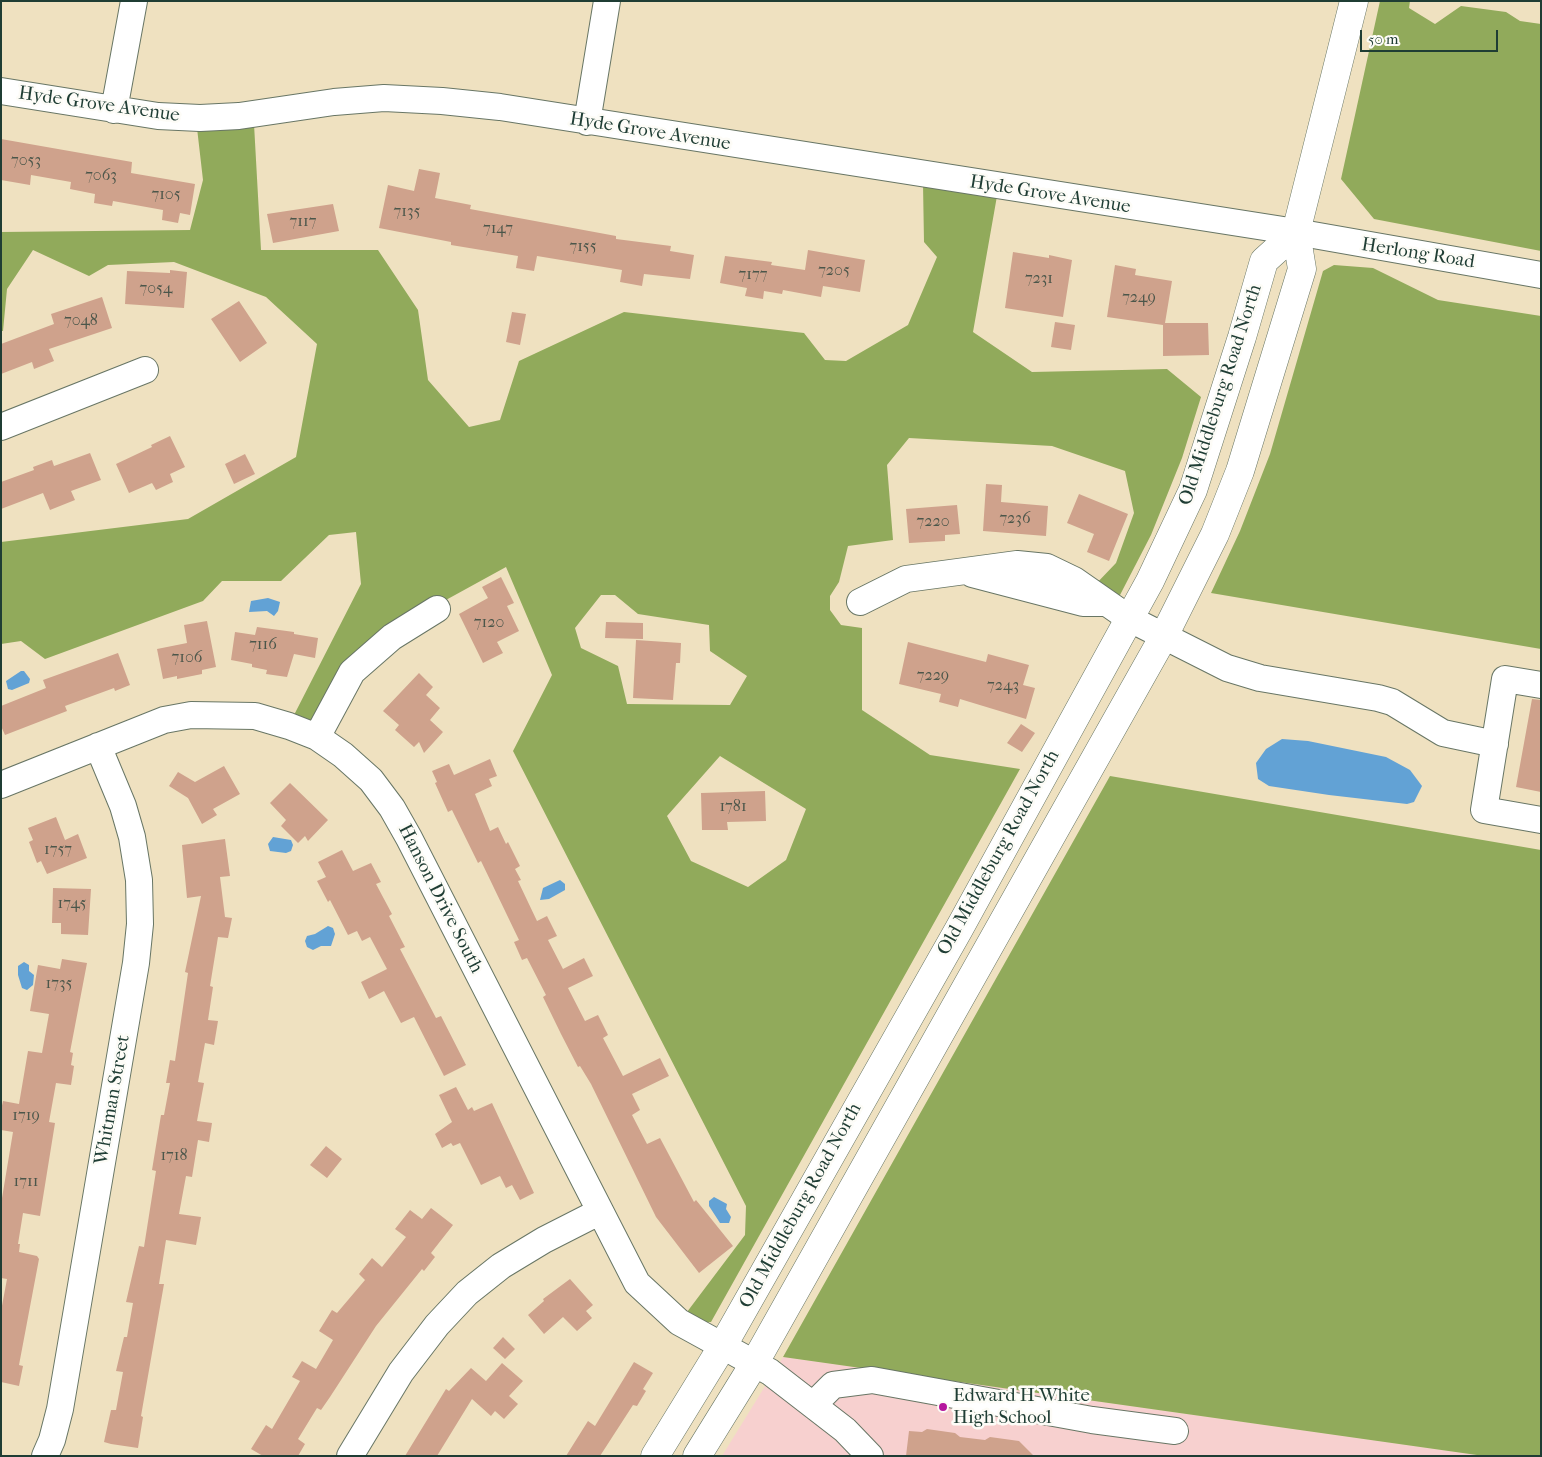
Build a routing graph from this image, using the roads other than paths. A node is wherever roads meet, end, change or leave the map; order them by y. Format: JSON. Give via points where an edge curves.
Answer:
{"nodes":[{"id":1,"x":134,"y":1,"type":"edge"},
{"id":2,"x":607,"y":1,"type":"edge"},
{"id":3,"x":1354,"y":1,"type":"edge"},
{"id":4,"x":1,"y":91,"type":"edge"},
{"id":5,"x":114,"y":110,"type":"junction"},
{"id":6,"x":587,"y":122,"type":"junction"},
{"id":7,"x":1296,"y":232,"type":"junction"},
{"id":8,"x":1541,"y":274,"type":"edge"},
{"id":9,"x":145,"y":370,"type":"dead end"},
{"id":10,"x":1,"y":427,"type":"edge"},
{"id":11,"x":860,"y":602,"type":"dead end"},
{"id":12,"x":437,"y":609,"type":"dead end"},
{"id":13,"x":1130,"y":619,"type":"junction"},
{"id":14,"x":1164,"y":636,"type":"junction"},
{"id":15,"x":1541,"y":685,"type":"edge"},
{"id":16,"x":317,"y":737,"type":"junction"},
{"id":17,"x":1495,"y":744,"type":"junction"},
{"id":18,"x":98,"y":746,"type":"junction"},
{"id":19,"x":1,"y":785,"type":"edge"},
{"id":20,"x":1541,"y":820,"type":"edge"},
{"id":21,"x":926,"y":983,"type":"junction"},
{"id":22,"x":960,"y":998,"type":"junction"},
{"id":23,"x":599,"y":1212,"type":"junction"},
{"id":24,"x":722,"y":1346,"type":"junction"},
{"id":25,"x":754,"y":1364,"type":"junction"},
{"id":26,"x":812,"y":1405,"type":"junction"},
{"id":27,"x":1175,"y":1430,"type":"dead end"},
{"id":28,"x":45,"y":1456,"type":"edge"},
{"id":29,"x":350,"y":1456,"type":"edge"},
{"id":30,"x":655,"y":1456,"type":"edge"},
{"id":31,"x":698,"y":1456,"type":"edge"},
{"id":32,"x":870,"y":1456,"type":"edge"}],
"edges":[{"from":1,"to":5,"type":"street"},
{"from":2,"to":6,"type":"street"},
{"from":3,"to":7,"type":"main road","name":"Old Middleburg Road North"},
{"from":4,"to":5,"type":"street","name":"Hyde Grove Avenue"},
{"from":5,"to":6,"type":"street","name":"Hyde Grove Avenue","via":[[200,118],[384,98],[490,106]]},
{"from":6,"to":7,"type":"street","name":"Hyde Grove Avenue"},
{"from":7,"to":8,"type":"street","name":"Herlong Road"},
{"from":7,"to":13,"type":"main road","name":"Old Middleburg Road North","via":[[1264,261],[1193,490]]},
{"from":7,"to":14,"type":"main road","name":"Old Middleburg Road North","via":[[1302,269],[1240,471],[1210,546]]},
{"from":9,"to":10,"type":"street"},
{"from":11,"to":13,"type":"street","via":[[906,579],[1017,564],[1047,567],[1074,580]]},
{"from":12,"to":16,"type":"street","via":[[392,636],[352,672]]},
{"from":13,"to":14,"type":"street"},
{"from":13,"to":21,"type":"main road","name":"Old Middleburg Road North"},
{"from":14,"to":17,"type":"street","via":[[1227,668],[1260,678],[1378,698],[1392,702],[1443,733]]},
{"from":14,"to":22,"type":"main road","name":"Old Middleburg Road North"},
{"from":15,"to":17,"type":"street","via":[[1505,679]]},
{"from":16,"to":18,"type":"street","name":"Hanson Drive South","via":[[255,716],[191,715],[164,720]]},
{"from":16,"to":23,"type":"street","name":"Hanson Drive South","via":[[371,780],[392,808]]},
{"from":17,"to":20,"type":"street","via":[[1484,810]]},
{"from":18,"to":19,"type":"street","name":"Hanson Drive South"},
{"from":18,"to":28,"type":"street","name":"Whitman Street","via":[[132,837],[139,880],[140,924],[60,1409]]},
{"from":21,"to":22,"type":"main road"},
{"from":21,"to":24,"type":"main road","name":"Old Middleburg Road North"},
{"from":22,"to":25,"type":"main road","name":"Old Middleburg Road North"},
{"from":23,"to":24,"type":"street","name":"Hanson Drive South","via":[[636,1284],[679,1322]]},
{"from":23,"to":29,"type":"street","via":[[501,1266],[467,1293],[437,1325],[401,1372]]},
{"from":24,"to":25,"type":"street","name":"Hanson Drive South"},
{"from":24,"to":30,"type":"main road","name":"Old Middleburg Road North"},
{"from":25,"to":26,"type":"street","name":"Hanson Drive South","via":[[770,1372]]},
{"from":25,"to":31,"type":"main road","name":"Old Middleburg Road North"},
{"from":26,"to":27,"type":"street","via":[[833,1385],[872,1380],[1092,1420]]},
{"from":26,"to":32,"type":"street","name":"Hanson Drive South","via":[[846,1430]]}]}
